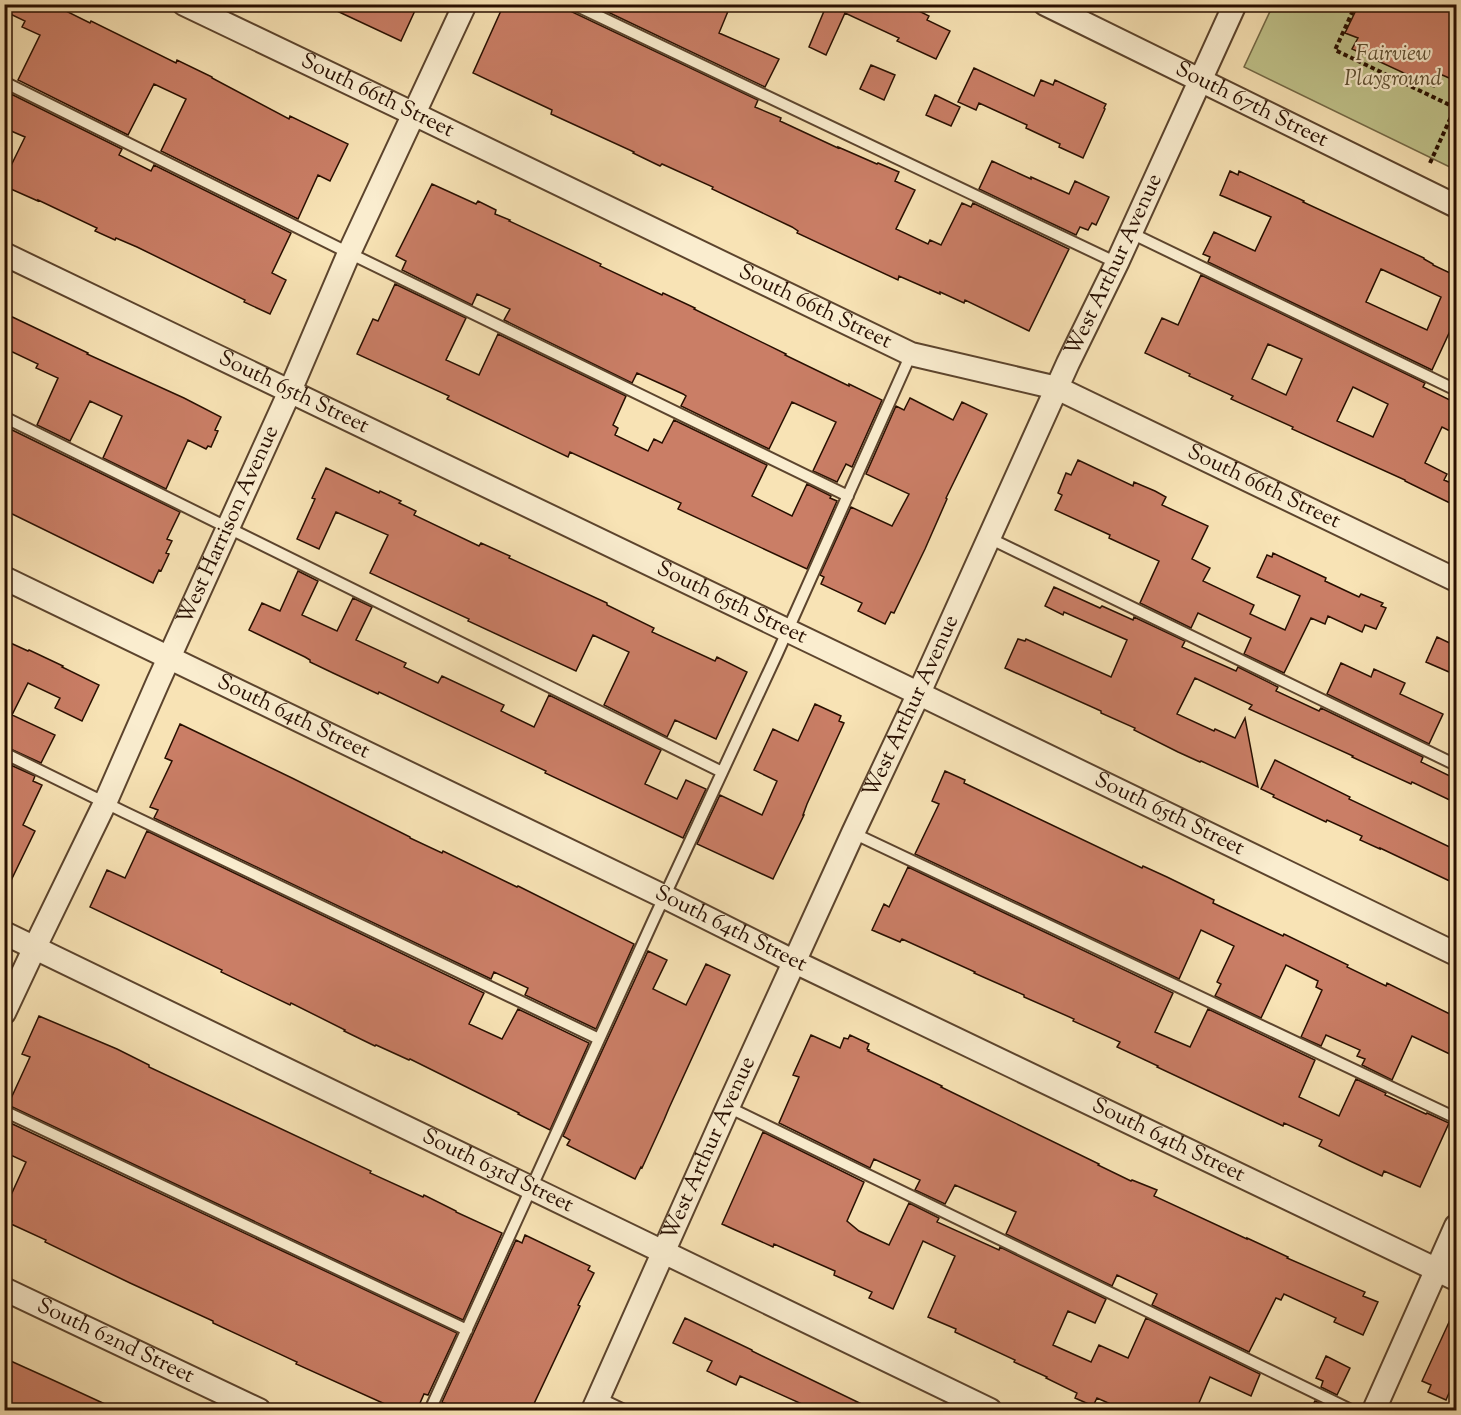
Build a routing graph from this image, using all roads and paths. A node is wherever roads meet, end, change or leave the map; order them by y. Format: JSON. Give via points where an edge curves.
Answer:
{"nodes":[{"id":1,"x":184,"y":4,"type":"edge"},
{"id":2,"x":465,"y":4,"type":"edge"},
{"id":3,"x":573,"y":4,"type":"edge"},
{"id":4,"x":1045,"y":4,"type":"edge"},
{"id":5,"x":1236,"y":4,"type":"edge"},
{"id":6,"x":1356,"y":4,"type":"edge"},
{"id":7,"x":1201,"y":81,"type":"junction"},
{"id":8,"x":4,"y":82,"type":"edge"},
{"id":9,"x":1456,"y":107,"type":"edge"},
{"id":10,"x":414,"y":114,"type":"junction"},
{"id":11,"x":1430,"y":163,"type":"dead end"},
{"id":12,"x":1456,"y":206,"type":"edge"},
{"id":13,"x":1131,"y":233,"type":"junction"},
{"id":14,"x":350,"y":253,"type":"junction"},
{"id":15,"x":4,"y":254,"type":"edge"},
{"id":16,"x":1117,"y":263,"type":"junction"},
{"id":17,"x":910,"y":354,"type":"junction"},
{"id":18,"x":1057,"y":388,"type":"junction"},
{"id":19,"x":1456,"y":390,"type":"edge"},
{"id":20,"x":290,"y":391,"type":"junction"},
{"id":21,"x":4,"y":417,"type":"edge"},
{"id":22,"x":848,"y":496,"type":"junction"},
{"id":23,"x":228,"y":528,"type":"junction"},
{"id":24,"x":989,"y":538,"type":"junction"},
{"id":25,"x":4,"y":578,"type":"edge"},
{"id":26,"x":1456,"y":580,"type":"edge"},
{"id":27,"x":788,"y":631,"type":"junction"},
{"id":28,"x":169,"y":657,"type":"junction"},
{"id":29,"x":919,"y":693,"type":"junction"},
{"id":30,"x":4,"y":753,"type":"edge"},
{"id":31,"x":1456,"y":765,"type":"edge"},
{"id":32,"x":722,"y":772,"type":"junction"},
{"id":33,"x":105,"y":803,"type":"junction"},
{"id":34,"x":853,"y":834,"type":"junction"},
{"id":35,"x":665,"y":897,"type":"junction"},
{"id":36,"x":4,"y":933,"type":"edge"},
{"id":37,"x":35,"y":947,"type":"junction"},
{"id":38,"x":1456,"y":954,"type":"edge"},
{"id":39,"x":795,"y":962,"type":"junction"},
{"id":40,"x":4,"y":1013,"type":"edge"},
{"id":41,"x":599,"y":1039,"type":"junction"},
{"id":42,"x":728,"y":1107,"type":"junction"},
{"id":43,"x":4,"y":1111,"type":"edge"},
{"id":44,"x":1456,"y":1118,"type":"edge"},
{"id":45,"x":531,"y":1189,"type":"junction"},
{"id":46,"x":1456,"y":1226,"type":"edge"},
{"id":47,"x":663,"y":1252,"type":"junction"},
{"id":48,"x":1447,"y":1274,"type":"edge"},
{"id":49,"x":4,"y":1289,"type":"edge"},
{"id":50,"x":467,"y":1330,"type":"junction"},
{"id":51,"x":596,"y":1404,"type":"edge"},
{"id":52,"x":259,"y":1410,"type":"edge"},
{"id":53,"x":430,"y":1410,"type":"edge"},
{"id":54,"x":624,"y":1410,"type":"edge"},
{"id":55,"x":990,"y":1410,"type":"edge"},
{"id":56,"x":1351,"y":1410,"type":"edge"},
{"id":57,"x":1374,"y":1410,"type":"edge"}],
"edges":[{"from":1,"to":10,"type":"street","name":"South 66th Street"},
{"from":2,"to":10,"type":"street","name":"West Harrison Avenue"},
{"from":3,"to":16,"type":"lane"},
{"from":4,"to":7,"type":"street","name":"South 67th Street"},
{"from":5,"to":7,"type":"street","name":"West Arthur Avenue"},
{"from":6,"to":9,"type":"path","via":[[1335,50]]},
{"from":7,"to":12,"type":"street","name":"South 67th Street"},
{"from":7,"to":13,"type":"street","name":"West Arthur Avenue"},
{"from":8,"to":14,"type":"lane"},
{"from":9,"to":11,"type":"path"},
{"from":10,"to":14,"type":"street","name":"West Harrison Avenue"},
{"from":10,"to":17,"type":"street","name":"South 66th Street"},
{"from":13,"to":16,"type":"street","name":"West Arthur Avenue"},
{"from":13,"to":19,"type":"lane"},
{"from":14,"to":20,"type":"street","name":"West Harrison Avenue"},
{"from":14,"to":22,"type":"lane"},
{"from":15,"to":20,"type":"street","name":"South 65th Street"},
{"from":16,"to":18,"type":"street","name":"West Arthur Avenue"},
{"from":17,"to":18,"type":"street","name":"South 66th Street"},
{"from":17,"to":22,"type":"lane"},
{"from":18,"to":24,"type":"street","name":"West Arthur Avenue"},
{"from":18,"to":26,"type":"street","name":"South 66th Street"},
{"from":20,"to":23,"type":"street","name":"West Harrison Avenue"},
{"from":20,"to":27,"type":"street","name":"South 65th Street"},
{"from":21,"to":23,"type":"lane"},
{"from":22,"to":27,"type":"lane"},
{"from":23,"to":28,"type":"street","name":"West Harrison Avenue"},
{"from":23,"to":32,"type":"lane"},
{"from":24,"to":29,"type":"street","name":"West Arthur Avenue"},
{"from":24,"to":31,"type":"lane"},
{"from":25,"to":28,"type":"street","name":"South 64th Street"},
{"from":27,"to":29,"type":"street","name":"South 65th Street"},
{"from":27,"to":32,"type":"lane"},
{"from":28,"to":33,"type":"street","name":"West Harrison Avenue"},
{"from":28,"to":35,"type":"street","name":"South 64th Street"},
{"from":29,"to":34,"type":"street","name":"West Arthur Avenue"},
{"from":29,"to":38,"type":"street","name":"South 65th Street"},
{"from":30,"to":33,"type":"lane"},
{"from":32,"to":35,"type":"lane"},
{"from":33,"to":37,"type":"street","name":"West Harrison Avenue"},
{"from":33,"to":41,"type":"lane"},
{"from":34,"to":39,"type":"street","name":"West Arthur Avenue"},
{"from":34,"to":44,"type":"lane"},
{"from":35,"to":39,"type":"street","name":"South 64th Street"},
{"from":35,"to":41,"type":"lane"},
{"from":36,"to":37,"type":"street","name":"South 63rd Street"},
{"from":37,"to":40,"type":"street","name":"West Harrison Avenue"},
{"from":37,"to":45,"type":"street","name":"South 63rd Street"},
{"from":39,"to":42,"type":"street","name":"West Arthur Avenue"},
{"from":39,"to":48,"type":"street","name":"South 64th Street"},
{"from":41,"to":45,"type":"lane"},
{"from":42,"to":47,"type":"street","name":"West Arthur Avenue"},
{"from":42,"to":56,"type":"lane"},
{"from":43,"to":50,"type":"lane"},
{"from":45,"to":47,"type":"street","name":"South 63rd Street"},
{"from":45,"to":50,"type":"lane"},
{"from":46,"to":48,"type":"street"},
{"from":47,"to":51,"type":"street","name":"West Arthur Avenue"},
{"from":47,"to":55,"type":"street","name":"South 63rd Street"},
{"from":48,"to":57,"type":"street"},
{"from":49,"to":52,"type":"street","name":"South 62nd Street"},
{"from":50,"to":53,"type":"lane"},
{"from":51,"to":54,"type":"lane"}]}
